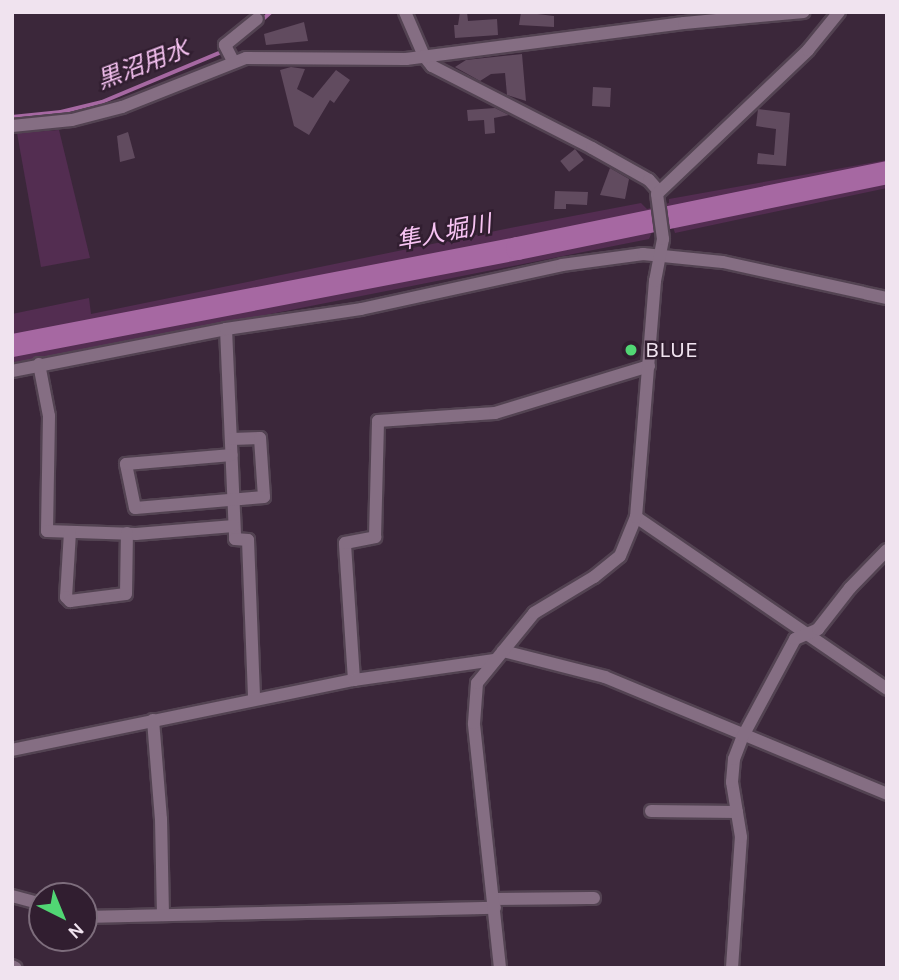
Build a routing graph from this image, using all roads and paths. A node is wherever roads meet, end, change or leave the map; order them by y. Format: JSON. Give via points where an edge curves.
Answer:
{"nodes":[{"id":1,"x":405,"y":12,"type":"edge"},
{"id":2,"x":803,"y":12,"type":"edge"},
{"id":3,"x":837,"y":13,"type":"edge"},
{"id":4,"x":257,"y":19,"type":"dead end"},
{"id":5,"x":229,"y":54,"type":"junction"},
{"id":6,"x":424,"y":56,"type":"junction"},
{"id":7,"x":12,"y":126,"type":"edge"},
{"id":8,"x":658,"y":197,"type":"junction"},
{"id":9,"x":660,"y":253,"type":"junction"},
{"id":10,"x":887,"y":298,"type":"edge"},
{"id":11,"x":226,"y":329,"type":"junction"},
{"id":12,"x":39,"y":364,"type":"junction"},
{"id":13,"x":649,"y":366,"type":"junction"},
{"id":14,"x":12,"y":371,"type":"edge"},
{"id":15,"x":232,"y":439,"type":"junction"},
{"id":16,"x":232,"y":455,"type":"junction"},
{"id":17,"x":233,"y":498,"type":"junction"},
{"id":18,"x":636,"y":517,"type":"junction"},
{"id":19,"x":234,"y":527,"type":"junction"},
{"id":20,"x":70,"y":532,"type":"junction"},
{"id":21,"x":127,"y":533,"type":"junction"},
{"id":22,"x":887,"y":550,"type":"edge"},
{"id":23,"x":806,"y":635,"type":"junction"},
{"id":24,"x":498,"y":655,"type":"junction"},
{"id":25,"x":354,"y":680,"type":"junction"},
{"id":26,"x":887,"y":690,"type":"edge"},
{"id":27,"x":254,"y":699,"type":"junction"},
{"id":28,"x":152,"y":720,"type":"junction"},
{"id":29,"x":743,"y":736,"type":"junction"},
{"id":30,"x":12,"y":750,"type":"edge"},
{"id":31,"x":887,"y":793,"type":"edge"},
{"id":32,"x":651,"y":811,"type":"dead end"},
{"id":33,"x":737,"y":812,"type":"junction"},
{"id":34,"x":594,"y":898,"type":"dead end"},
{"id":35,"x":494,"y":904,"type":"junction"},
{"id":36,"x":163,"y":915,"type":"junction"},
{"id":37,"x":98,"y":917,"type":"edge"},
{"id":38,"x":500,"y":968,"type":"edge"},
{"id":39,"x":732,"y":968,"type":"edge"}],
"edges":[{"from":1,"to":6,"type":"street"},
{"from":2,"to":6,"type":"street"},
{"from":3,"to":8,"type":"street","via":[[807,50]]},
{"from":4,"to":5,"type":"street"},
{"from":5,"to":6,"type":"street","via":[[373,60]]},
{"from":5,"to":7,"type":"street","via":[[122,107],[72,120]]},
{"from":6,"to":8,"type":"street","via":[[432,66],[649,180]]},
{"from":8,"to":9,"type":"street","via":[[663,235]]},
{"from":9,"to":10,"type":"street"},
{"from":9,"to":11,"type":"street","via":[[562,265],[361,309]]},
{"from":9,"to":13,"type":"street"},
{"from":11,"to":12,"type":"street"},
{"from":11,"to":15,"type":"street"},
{"from":12,"to":14,"type":"street"},
{"from":12,"to":20,"type":"street","via":[[49,415],[47,531]]},
{"from":13,"to":18,"type":"street"},
{"from":13,"to":25,"type":"street","via":[[495,413],[378,421],[375,537],[345,543]]},
{"from":15,"to":16,"type":"street"},
{"from":15,"to":17,"type":"street","via":[[260,438],[264,497]]},
{"from":16,"to":17,"type":"street"},
{"from":16,"to":17,"type":"street","via":[[126,464],[135,508]]},
{"from":17,"to":19,"type":"street"},
{"from":18,"to":23,"type":"street"},
{"from":18,"to":24,"type":"street","via":[[620,556],[534,613]]},
{"from":19,"to":21,"type":"street"},
{"from":19,"to":27,"type":"street","via":[[235,538],[248,540]]},
{"from":20,"to":21,"type":"street"},
{"from":20,"to":21,"type":"street","via":[[66,597],[70,601],[126,594]]},
{"from":22,"to":23,"type":"street","via":[[818,629]]},
{"from":23,"to":26,"type":"street"},
{"from":23,"to":29,"type":"street","via":[[795,639]]},
{"from":24,"to":25,"type":"street"},
{"from":24,"to":29,"type":"street","via":[[605,677]]},
{"from":24,"to":35,"type":"street","via":[[477,683],[474,723]]},
{"from":25,"to":27,"type":"street"},
{"from":27,"to":28,"type":"street"},
{"from":28,"to":30,"type":"street"},
{"from":28,"to":36,"type":"street"},
{"from":29,"to":31,"type":"street"},
{"from":29,"to":33,"type":"street","via":[[732,782]]},
{"from":32,"to":33,"type":"street"},
{"from":33,"to":39,"type":"street","via":[[741,837]]},
{"from":34,"to":35,"type":"street"},
{"from":35,"to":36,"type":"street"},
{"from":35,"to":38,"type":"street"},
{"from":36,"to":37,"type":"street"}]}
